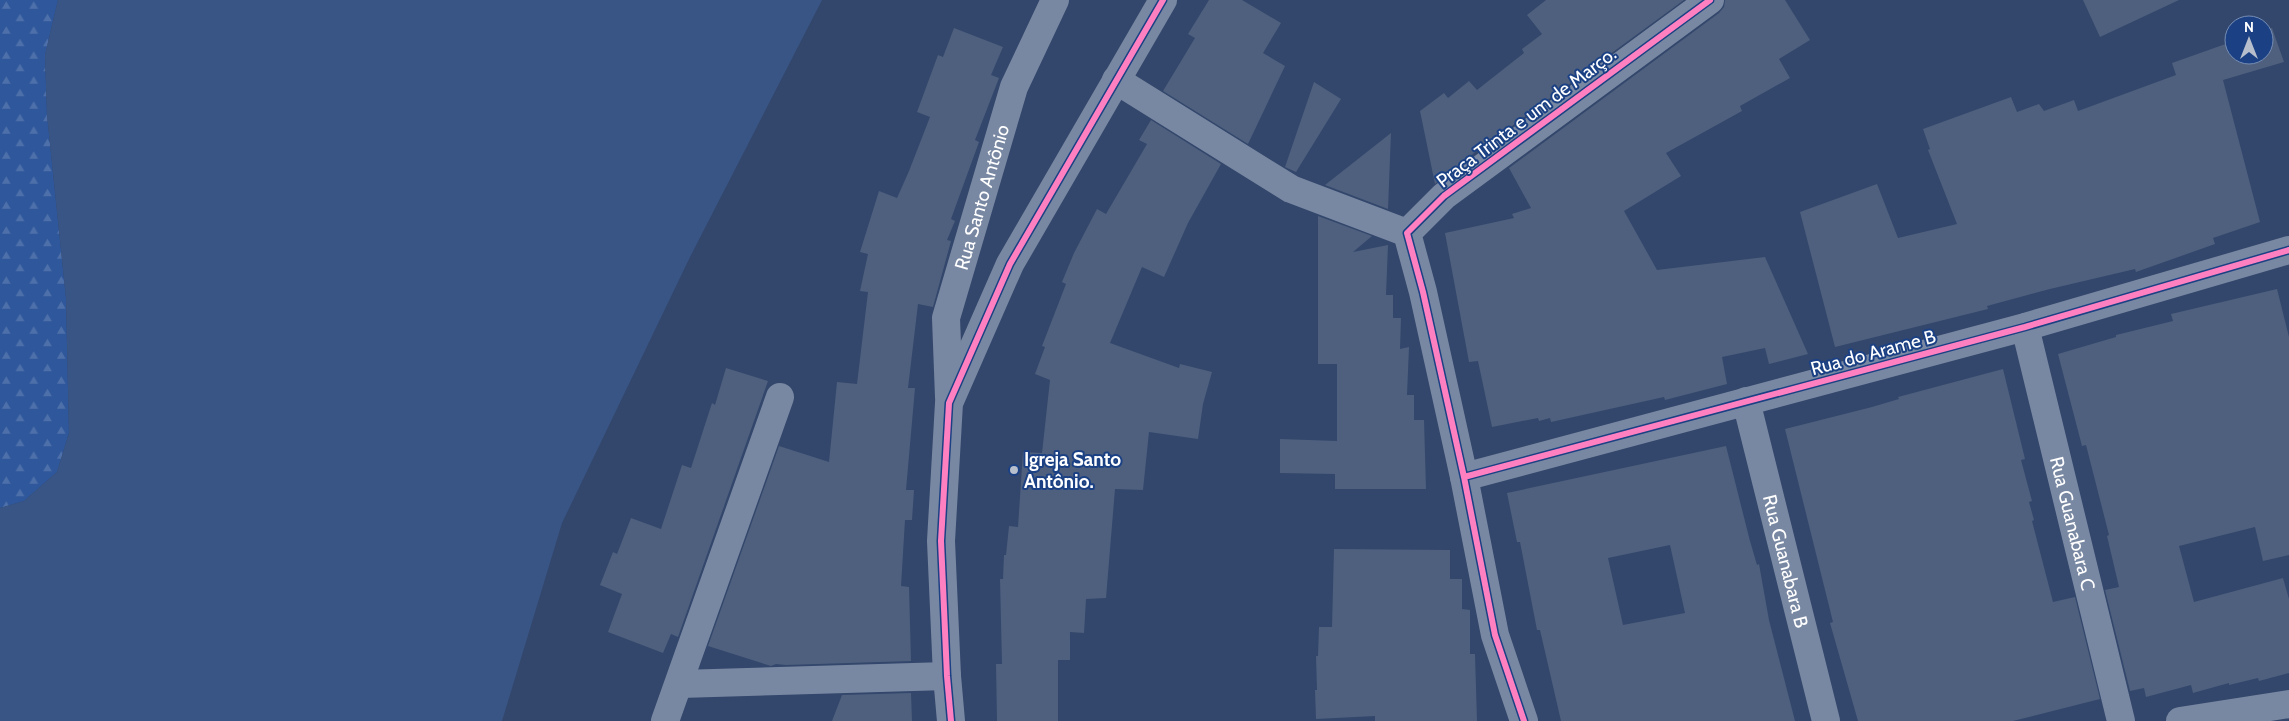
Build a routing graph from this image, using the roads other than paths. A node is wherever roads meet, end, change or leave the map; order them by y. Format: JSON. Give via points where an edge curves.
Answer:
{"nodes":[{"id":1,"x":1055,"y":0,"type":"edge"},
{"id":2,"x":1163,"y":0,"type":"edge"},
{"id":3,"x":1710,"y":0,"type":"edge"},
{"id":4,"x":1116,"y":80,"type":"junction"},
{"id":5,"x":1407,"y":233,"type":"junction"},
{"id":6,"x":2288,"y":255,"type":"edge"},
{"id":7,"x":2025,"y":327,"type":"junction"},
{"id":8,"x":780,"y":397,"type":"dead end"},
{"id":9,"x":1746,"y":401,"type":"junction"},
{"id":10,"x":949,"y":404,"type":"junction"},
{"id":11,"x":1464,"y":477,"type":"junction"},
{"id":12,"x":947,"y":676,"type":"junction"},
{"id":13,"x":680,"y":684,"type":"junction"},
{"id":14,"x":2289,"y":704,"type":"edge"},
{"id":15,"x":666,"y":721,"type":"edge"},
{"id":16,"x":952,"y":721,"type":"edge"},
{"id":17,"x":1524,"y":721,"type":"edge"},
{"id":18,"x":1826,"y":721,"type":"edge"},
{"id":19,"x":2121,"y":721,"type":"edge"},
{"id":20,"x":2180,"y":721,"type":"edge"}],
"edges":[{"from":1,"to":10,"type":"street","name":"Rua Santo Antônio","via":[[1014,87],[946,318]]},
{"from":2,"to":4,"type":"street"},
{"from":3,"to":5,"type":"street","name":"Praça Trinta e um de Março.","via":[[1444,196]]},
{"from":4,"to":5,"type":"street","via":[[1291,189]]},
{"from":4,"to":10,"type":"street","via":[[1010,264]]},
{"from":5,"to":11,"type":"street"},
{"from":6,"to":7,"type":"street","name":"Rua do Arame B"},
{"from":7,"to":9,"type":"street","name":"Rua do Arame B"},
{"from":7,"to":19,"type":"street","name":"Rua Guanabara C"},
{"from":8,"to":13,"type":"street"},
{"from":9,"to":11,"type":"street","name":"Rua do Arame B"},
{"from":9,"to":18,"type":"street","name":"Rua Guanabara B"},
{"from":10,"to":12,"type":"street","via":[[941,542]]},
{"from":11,"to":17,"type":"street","via":[[1495,635]]},
{"from":12,"to":13,"type":"street"},
{"from":12,"to":16,"type":"street"},
{"from":13,"to":15,"type":"street"},
{"from":14,"to":20,"type":"street"}]}
